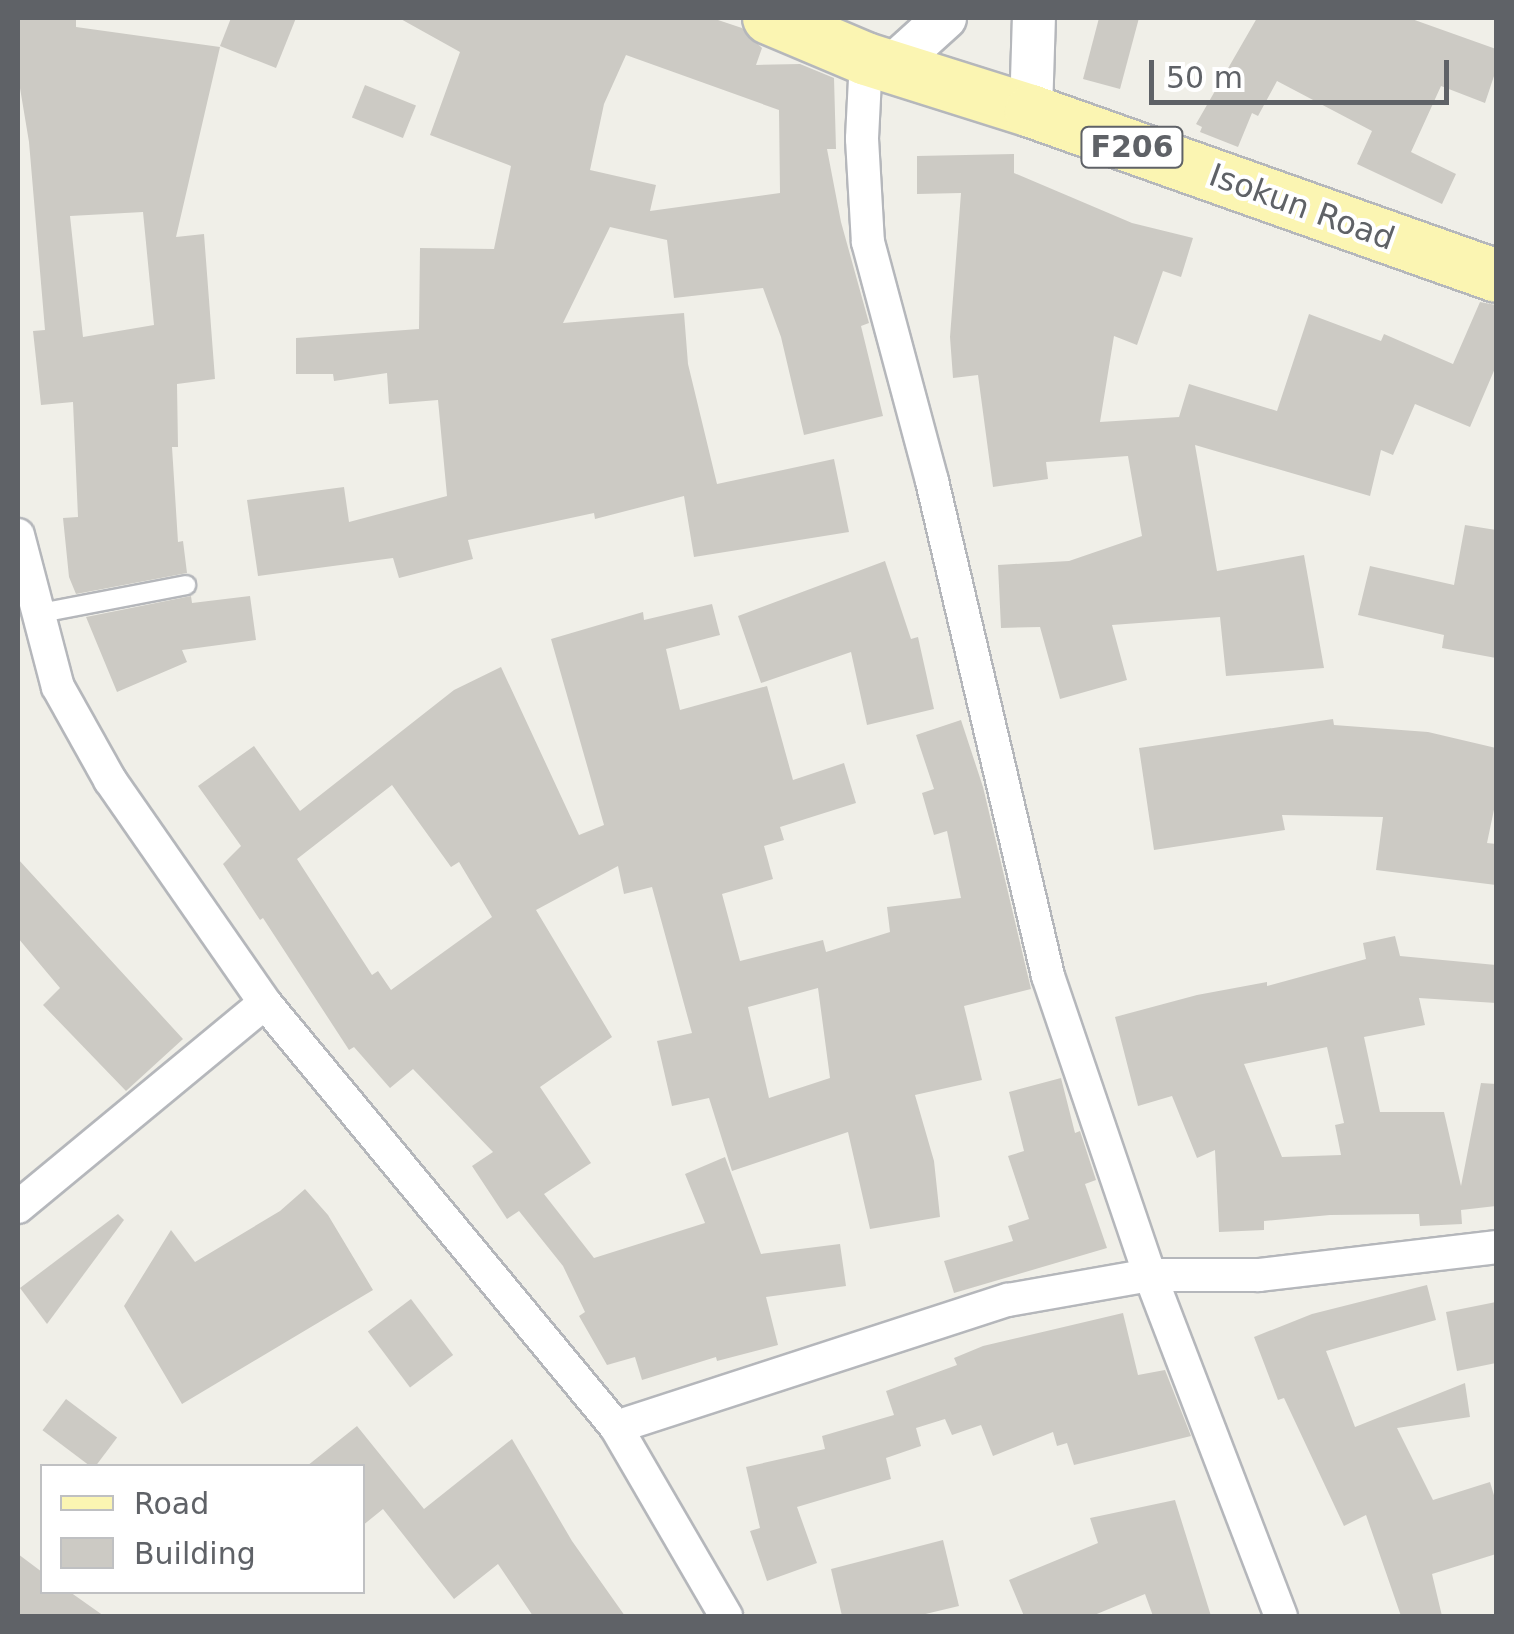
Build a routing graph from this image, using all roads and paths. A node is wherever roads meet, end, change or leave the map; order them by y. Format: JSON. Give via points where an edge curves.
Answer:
{"nodes":[{"id":1,"x":769,"y":18,"type":"edge"},
{"id":2,"x":945,"y":18,"type":"edge"},
{"id":3,"x":1034,"y":18,"type":"edge"},
{"id":4,"x":879,"y":63,"type":"junction"},
{"id":5,"x":1031,"y":111,"type":"junction"},
{"id":6,"x":1496,"y":276,"type":"edge"},
{"id":7,"x":18,"y":535,"type":"edge"},
{"id":8,"x":186,"y":585,"type":"dead end"},
{"id":9,"x":36,"y":614,"type":"junction"},
{"id":10,"x":265,"y":1003,"type":"junction"},
{"id":11,"x":18,"y":1208,"type":"edge"},
{"id":12,"x":1496,"y":1247,"type":"edge"},
{"id":13,"x":1150,"y":1275,"type":"junction"},
{"id":14,"x":616,"y":1427,"type":"junction"},
{"id":15,"x":726,"y":1616,"type":"edge"},
{"id":16,"x":1280,"y":1616,"type":"edge"}],
"edges":[{"from":1,"to":4,"type":"main road","name":"Isokun Road","number":"F206"},
{"from":2,"to":4,"type":"street"},
{"from":3,"to":5,"type":"street"},
{"from":4,"to":5,"type":"main road","name":"Isokun Road","number":"F206"},
{"from":4,"to":13,"type":"street","via":[[862,139],[868,242],[932,480],[1048,976]]},
{"from":5,"to":6,"type":"main road","name":"Isokun Road","number":"F206"},
{"from":7,"to":9,"type":"street"},
{"from":8,"to":9,"type":"lane"},
{"from":9,"to":10,"type":"street","via":[[58,687],[110,780]]},
{"from":10,"to":11,"type":"street"},
{"from":10,"to":14,"type":"street"},
{"from":12,"to":13,"type":"street","via":[[1259,1275]]},
{"from":13,"to":14,"type":"street","via":[[1008,1300]]},
{"from":13,"to":16,"type":"street"},
{"from":14,"to":15,"type":"street"}]}
